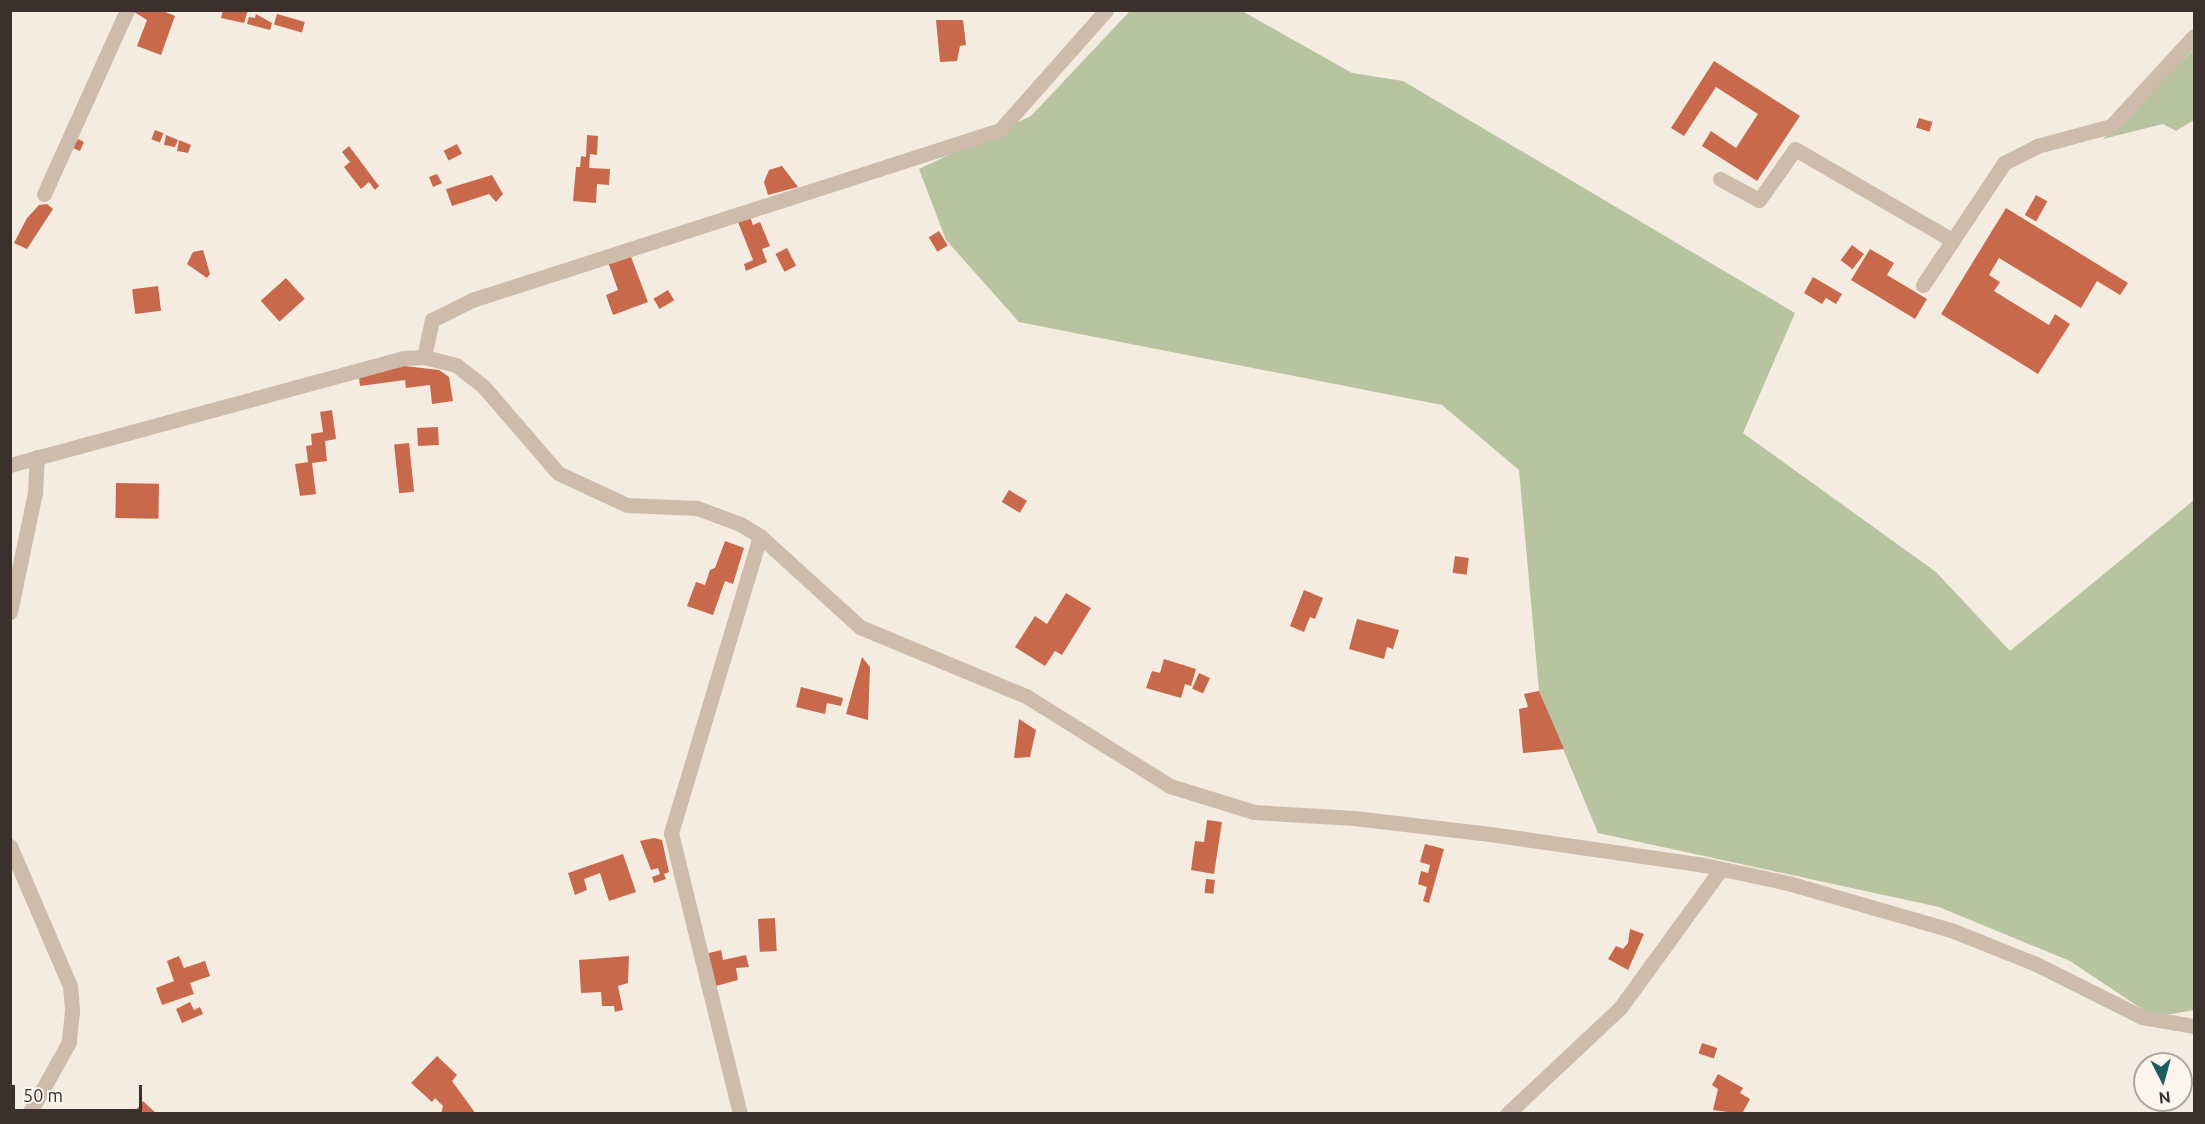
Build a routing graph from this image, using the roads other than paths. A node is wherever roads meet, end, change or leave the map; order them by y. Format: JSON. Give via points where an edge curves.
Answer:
{"nodes":[{"id":1,"x":127,"y":10,"type":"edge"},
{"id":2,"x":1106,"y":10,"type":"edge"},
{"id":3,"x":2194,"y":36,"type":"edge"},
{"id":4,"x":1720,"y":179,"type":"dead end"},
{"id":5,"x":44,"y":194,"type":"dead end"},
{"id":6,"x":1950,"y":239,"type":"junction"},
{"id":7,"x":1923,"y":285,"type":"dead end"},
{"id":8,"x":424,"y":357,"type":"junction"},
{"id":9,"x":38,"y":457,"type":"junction"},
{"id":10,"x":10,"y":465,"type":"edge"},
{"id":11,"x":760,"y":536,"type":"junction"},
{"id":12,"x":10,"y":612,"type":"edge"},
{"id":13,"x":10,"y":846,"type":"edge"},
{"id":14,"x":1721,"y":869,"type":"junction"},
{"id":15,"x":2194,"y":1026,"type":"edge"},
{"id":16,"x":29,"y":1113,"type":"edge"},
{"id":17,"x":740,"y":1113,"type":"edge"},
{"id":18,"x":1507,"y":1113,"type":"edge"}],
"edges":[{"from":1,"to":5,"type":"street"},
{"from":2,"to":8,"type":"street","via":[[1000,130],[472,300],[432,320]]},
{"from":3,"to":6,"type":"street","via":[[2111,126],[2037,147],[2004,163]]},
{"from":4,"to":6,"type":"street","via":[[1760,200],[1795,149]]},
{"from":6,"to":7,"type":"street"},
{"from":8,"to":9,"type":"street","via":[[404,358]]},
{"from":8,"to":11,"type":"street","via":[[456,365],[483,386],[558,473],[627,505],[697,508]]},
{"from":9,"to":10,"type":"street"},
{"from":9,"to":12,"type":"street","via":[[35,492]]},
{"from":11,"to":14,"type":"street","via":[[860,627],[1026,696],[1170,786],[1254,812],[1354,818],[1490,834]]},
{"from":11,"to":17,"type":"street","via":[[671,833]]},
{"from":13,"to":16,"type":"street","via":[[70,986],[72,1011],[69,1042]]},
{"from":14,"to":15,"type":"street","via":[[1788,883],[1951,930],[2036,964],[2142,1017]]},
{"from":14,"to":18,"type":"street","via":[[1620,1008]]}]}
